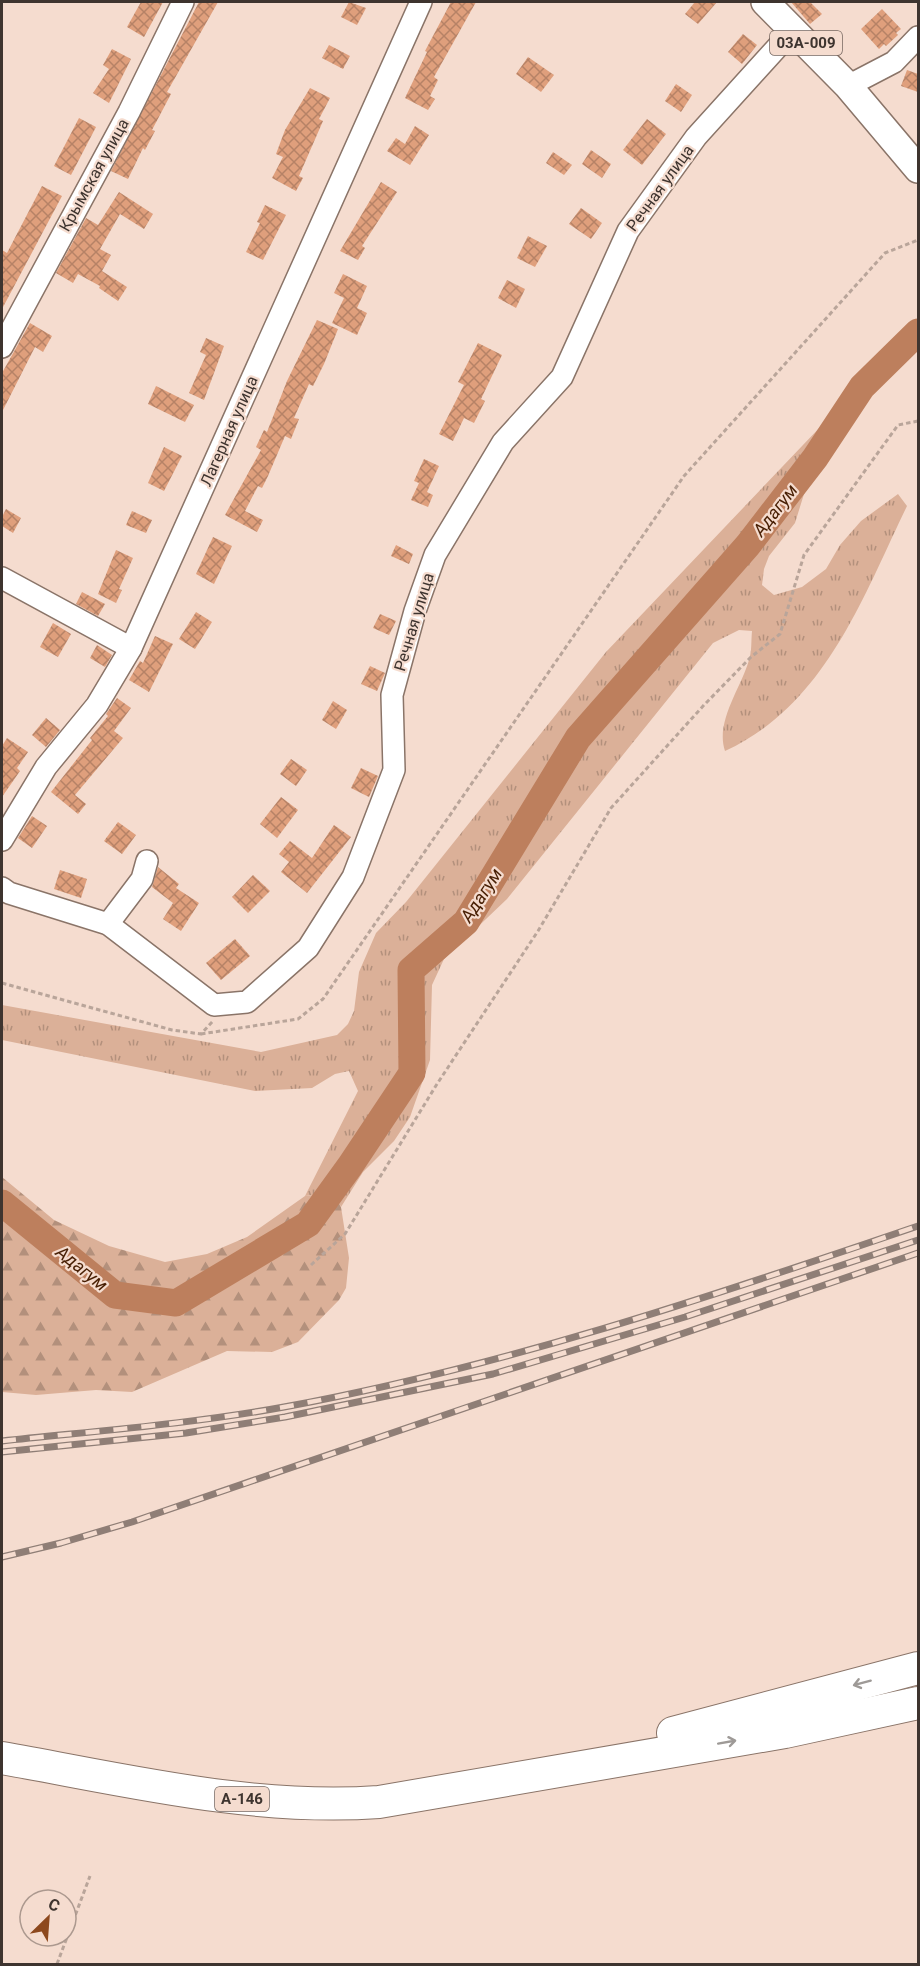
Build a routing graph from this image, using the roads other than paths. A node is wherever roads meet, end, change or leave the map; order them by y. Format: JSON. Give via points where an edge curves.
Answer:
{"nodes":[{"id":1,"x":183,"y":2,"type":"edge"},
{"id":2,"x":421,"y":2,"type":"edge"},
{"id":3,"x":765,"y":2,"type":"edge"},
{"id":4,"x":793,"y":30,"type":"junction"},
{"id":5,"x":918,"y":37,"type":"edge"},
{"id":6,"x":848,"y":86,"type":"junction"},
{"id":7,"x":916,"y":162,"type":"edge"},
{"id":8,"x":2,"y":347,"type":"edge"},
{"id":9,"x":2,"y":578,"type":"edge"},
{"id":10,"x":131,"y":648,"type":"junction"},
{"id":11,"x":2,"y":840,"type":"edge"},
{"id":12,"x":147,"y":861,"type":"dead end"},
{"id":13,"x":2,"y":888,"type":"edge"},
{"id":14,"x":108,"y":924,"type":"junction"},
{"id":15,"x":918,"y":1668,"type":"edge"},
{"id":16,"x":918,"y":1704,"type":"edge"},
{"id":17,"x":2,"y":1758,"type":"edge"},
{"id":18,"x":483,"y":1783,"type":"junction"}],
"edges":[{"from":1,"to":8,"type":"street","name":"Крымская улица","via":[[129,112]]},
{"from":2,"to":10,"type":"street","name":"Лагерная улица"},
{"from":3,"to":4,"type":"main road","number":"03А-009"},
{"from":4,"to":6,"type":"main road","number":"03А-009"},
{"from":4,"to":14,"type":"street","name":"Речная улица","via":[[696,137],[628,231],[562,377],[503,442],[435,555],[392,695],[394,770],[353,877],[308,948],[247,1002],[214,1005]]},
{"from":5,"to":6,"type":"street","via":[[894,62]]},
{"from":6,"to":7,"type":"main road","number":"03А-009"},
{"from":9,"to":10,"type":"street"},
{"from":10,"to":11,"type":"street","name":"Лагерная улица","via":[[97,705],[46,767]]},
{"from":12,"to":14,"type":"street","via":[[142,879]]},
{"from":13,"to":14,"type":"street"},
{"from":15,"to":18,"type":"highway","number":"А-146","one_way":true},
{"from":18,"to":16,"type":"highway","number":"А-146","one_way":true,"via":[[785,1732]]},
{"from":17,"to":18,"type":"highway","number":"А-146","via":[[234,1799],[285,1804],[379,1802]]}]}
